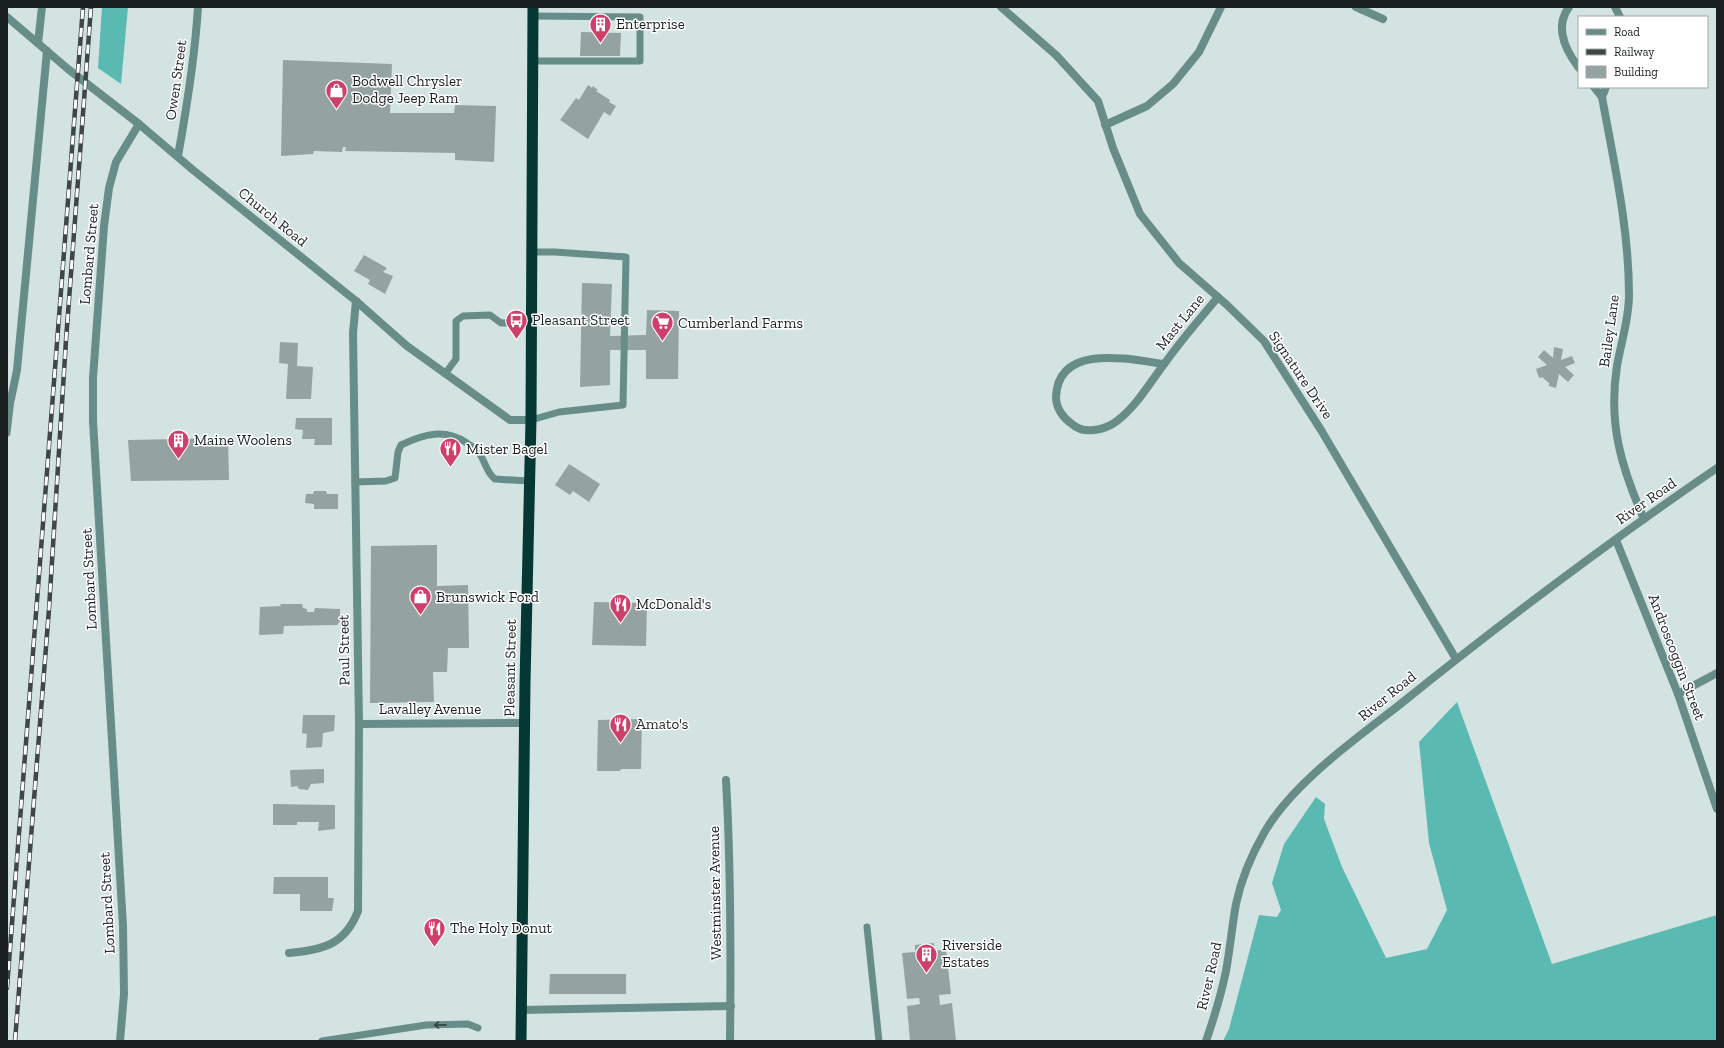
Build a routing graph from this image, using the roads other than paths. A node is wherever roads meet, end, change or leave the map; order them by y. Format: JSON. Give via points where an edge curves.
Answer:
{"nodes":[{"id":1,"x":42,"y":7,"type":"edge"},
{"id":2,"x":198,"y":7,"type":"edge"},
{"id":3,"x":1001,"y":7,"type":"edge"},
{"id":4,"x":1221,"y":7,"type":"edge"},
{"id":5,"x":1356,"y":7,"type":"edge"},
{"id":6,"x":1569,"y":7,"type":"edge"},
{"id":7,"x":1615,"y":7,"type":"edge"},
{"id":8,"x":533,"y":12,"type":"edge"},
{"id":9,"x":1620,"y":16,"type":"edge"},
{"id":10,"x":7,"y":17,"type":"edge"},
{"id":11,"x":1383,"y":20,"type":"dead end"},
{"id":12,"x":38,"y":43,"type":"junction"},
{"id":13,"x":48,"y":51,"type":"junction"},
{"id":14,"x":532,"y":61,"type":"junction"},
{"id":15,"x":1578,"y":67,"type":"edge"},
{"id":16,"x":1595,"y":88,"type":"edge"},
{"id":17,"x":1606,"y":88,"type":"edge"},
{"id":18,"x":1602,"y":97,"type":"junction"},
{"id":19,"x":140,"y":124,"type":"junction"},
{"id":20,"x":1105,"y":125,"type":"junction"},
{"id":21,"x":178,"y":156,"type":"junction"},
{"id":22,"x":532,"y":252,"type":"junction"},
{"id":23,"x":1218,"y":297,"type":"junction"},
{"id":24,"x":356,"y":301,"type":"junction"},
{"id":25,"x":531,"y":322,"type":"junction"},
{"id":26,"x":1163,"y":364,"type":"junction"},
{"id":27,"x":445,"y":374,"type":"junction"},
{"id":28,"x":9,"y":402,"type":"edge"},
{"id":29,"x":531,"y":420,"type":"junction"},
{"id":30,"x":7,"y":433,"type":"edge"},
{"id":31,"x":1717,"y":468,"type":"edge"},
{"id":32,"x":529,"y":481,"type":"junction"},
{"id":33,"x":355,"y":482,"type":"junction"},
{"id":34,"x":1644,"y":519,"type":"junction"},
{"id":35,"x":1616,"y":540,"type":"junction"},
{"id":36,"x":1456,"y":659,"type":"junction"},
{"id":37,"x":1717,"y":672,"type":"edge"},
{"id":38,"x":1678,"y":694,"type":"junction"},
{"id":39,"x":524,"y":723,"type":"junction"},
{"id":40,"x":359,"y":724,"type":"junction"},
{"id":41,"x":726,"y":780,"type":"dead end"},
{"id":42,"x":1717,"y":809,"type":"edge"},
{"id":43,"x":867,"y":927,"type":"dead end"},
{"id":44,"x":289,"y":953,"type":"dead end"},
{"id":45,"x":730,"y":1006,"type":"junction"},
{"id":46,"x":521,"y":1010,"type":"junction"},
{"id":47,"x":478,"y":1028,"type":"dead end"},
{"id":48,"x":120,"y":1041,"type":"edge"},
{"id":49,"x":322,"y":1041,"type":"edge"},
{"id":50,"x":521,"y":1041,"type":"edge"},
{"id":51,"x":730,"y":1041,"type":"edge"},
{"id":52,"x":879,"y":1041,"type":"edge"},
{"id":53,"x":1206,"y":1041,"type":"edge"}],
"edges":[{"from":1,"to":12,"type":"street"},
{"from":2,"to":21,"type":"street","name":"Owen Street","via":[[194,61]]},
{"from":3,"to":20,"type":"street","name":"Signature Drive","via":[[1056,55],[1098,101]]},
{"from":4,"to":20,"type":"street","via":[[1199,52],[1173,84],[1146,106]]},
{"from":5,"to":11,"type":"street"},
{"from":6,"to":15,"type":"street","via":[[1561,25],[1564,42]]},
{"from":7,"to":9,"type":"street"},
{"from":8,"to":14,"type":"highway","name":"Pleasant Street"},
{"from":8,"to":14,"type":"lane","via":[[640,17],[640,61]]},
{"from":10,"to":12,"type":"street","name":"Church Road"},
{"from":12,"to":13,"type":"street","name":"Church Road"},
{"from":13,"to":19,"type":"street","name":"Church Road"},
{"from":13,"to":28,"type":"street","via":[[17,370]]},
{"from":14,"to":22,"type":"highway","name":"Pleasant Street"},
{"from":16,"to":18,"type":"street","name":"Bailey Lane"},
{"from":17,"to":18,"type":"street"},
{"from":18,"to":34,"type":"street","name":"Bailey Lane","via":[[1622,204],[1628,259],[1629,295],[1626,330],[1617,366],[1613,403],[1614,422],[1626,474]]},
{"from":19,"to":21,"type":"street","name":"Church Road"},
{"from":19,"to":48,"type":"street","name":"Lombard Street","via":[[116,162],[109,188],[93,378],[93,421],[123,926],[124,994]]},
{"from":20,"to":23,"type":"street","name":"Signature Drive","via":[[1140,214],[1179,263]]},
{"from":21,"to":24,"type":"street","name":"Church Road"},
{"from":22,"to":25,"type":"highway","name":"Pleasant Street"},
{"from":22,"to":29,"type":"lane","via":[[626,258],[622,405],[559,412]]},
{"from":23,"to":26,"type":"street","name":"Mast Lane"},
{"from":23,"to":36,"type":"street","name":"Signature Drive","via":[[1264,341],[1321,430]]},
{"from":24,"to":27,"type":"street","name":"Church Road","via":[[407,346]]},
{"from":24,"to":33,"type":"street","name":"Paul Street","via":[[353,333]]},
{"from":25,"to":27,"type":"lane","via":[[501,323],[490,315],[463,316],[456,321],[456,358]]},
{"from":25,"to":29,"type":"highway","name":"Pleasant Street"},
{"from":26,"to":26,"type":"street","name":"Mast Lane","via":[[1131,408],[1106,428],[1076,428],[1063,418],[1056,401],[1057,385],[1069,366],[1088,360],[1114,357]]},
{"from":27,"to":29,"type":"street","name":"Church Road","via":[[510,420]]},
{"from":28,"to":30,"type":"lane"},
{"from":29,"to":32,"type":"highway","name":"Pleasant Street"},
{"from":31,"to":34,"type":"street","name":"River Road"},
{"from":32,"to":33,"type":"lane","via":[[495,479],[472,446],[447,434],[430,434],[401,445],[395,478],[386,481]]},
{"from":32,"to":39,"type":"highway","name":"Pleasant Street"},
{"from":33,"to":40,"type":"street","name":"Paul Street"},
{"from":34,"to":35,"type":"street","name":"River Road"},
{"from":35,"to":36,"type":"street","name":"River Road"},
{"from":35,"to":38,"type":"street","name":"Androscoggin Street"},
{"from":36,"to":53,"type":"street","name":"River Road","via":[[1328,762],[1287,802],[1268,828],[1247,868],[1236,903],[1225,973]]},
{"from":37,"to":38,"type":"street"},
{"from":38,"to":42,"type":"street","name":"Androscoggin Street"},
{"from":39,"to":40,"type":"street","name":"Lavalley Avenue"},
{"from":39,"to":46,"type":"highway","name":"Pleasant Street"},
{"from":40,"to":44,"type":"street","name":"Paul Street","via":[[358,911],[354,924],[344,936],[330,945],[310,951]]},
{"from":41,"to":45,"type":"street","name":"Westminster Avenue","via":[[730,849]]},
{"from":43,"to":52,"type":"lane"},
{"from":45,"to":46,"type":"street"},
{"from":45,"to":51,"type":"street","name":"Westminster Avenue"},
{"from":46,"to":50,"type":"highway","name":"Pleasant Street"},
{"from":47,"to":49,"type":"lane","one_way":true,"via":[[468,1024],[426,1025]]}]}
